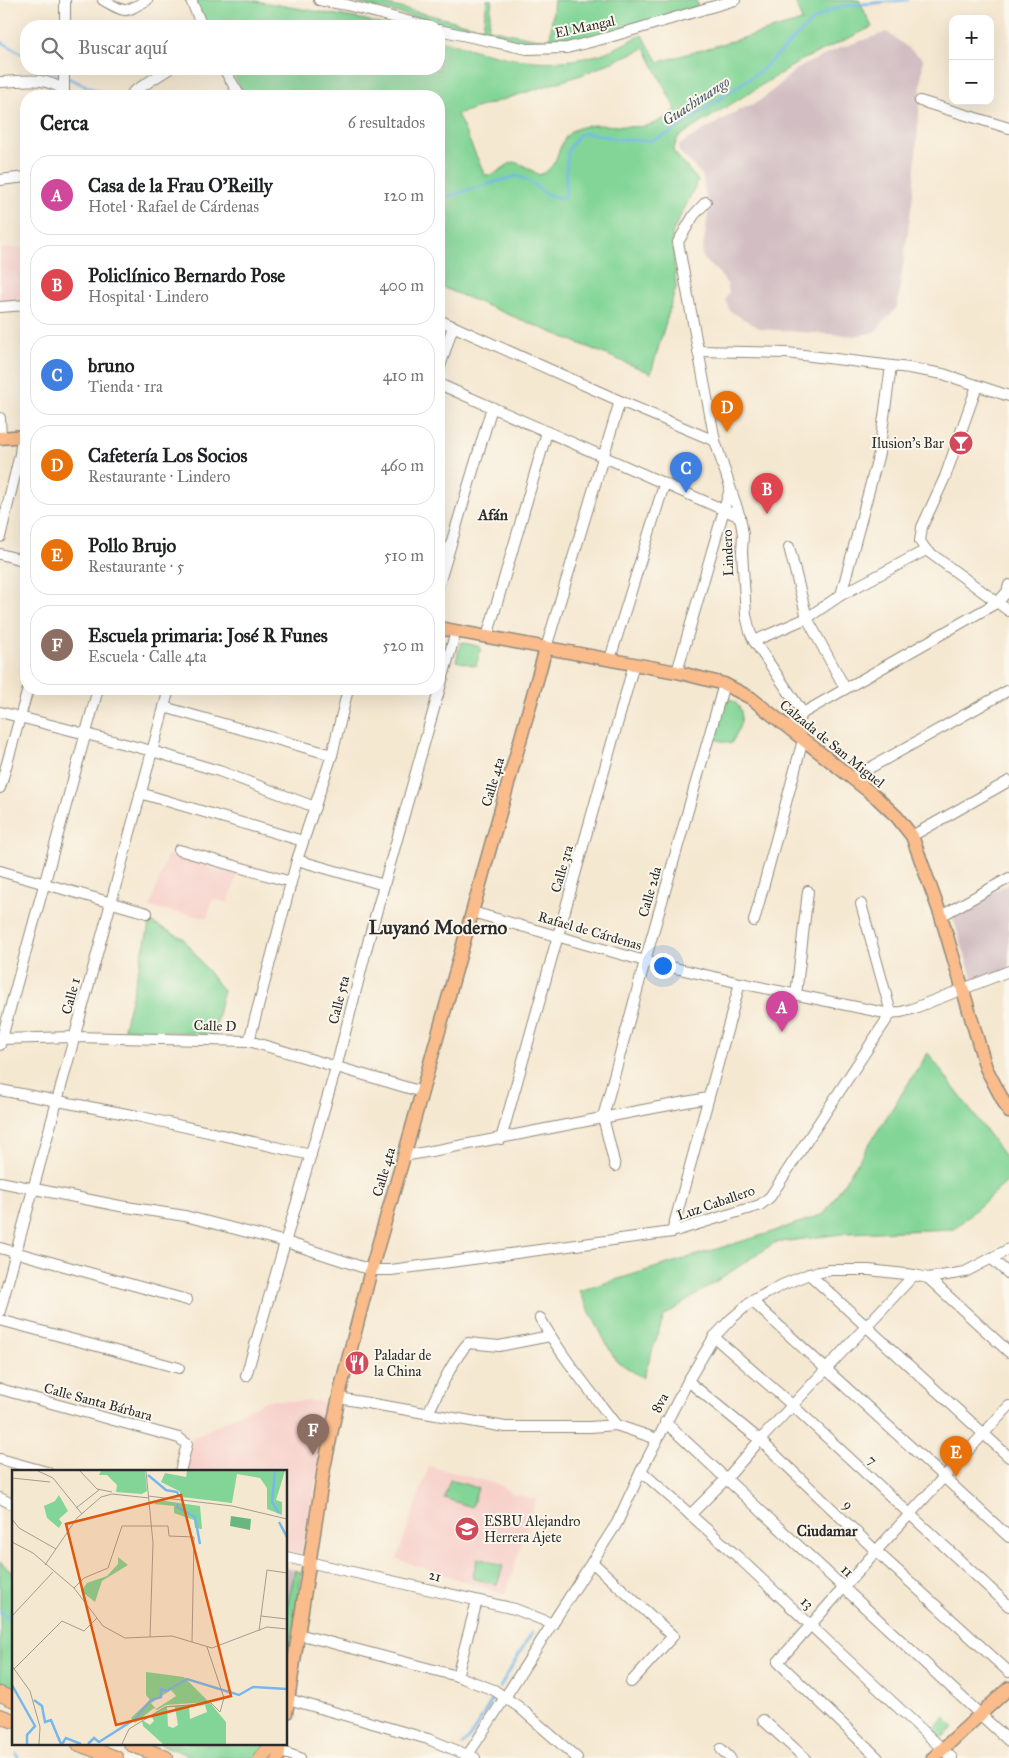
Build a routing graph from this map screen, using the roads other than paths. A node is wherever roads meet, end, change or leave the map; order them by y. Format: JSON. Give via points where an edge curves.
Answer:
{"nodes":[{"id":1,"x":65,"y":0,"type":"edge"},
{"id":2,"x":103,"y":0,"type":"edge"},
{"id":3,"x":148,"y":0,"type":"edge"},
{"id":4,"x":191,"y":0,"type":"edge"},
{"id":5,"x":318,"y":0,"type":"edge"},
{"id":6,"x":734,"y":0,"type":"edge"},
{"id":7,"x":65,"y":20,"type":"edge"},
{"id":8,"x":199,"y":20,"type":"edge"},
{"id":9,"x":403,"y":20,"type":"edge"},
{"id":10,"x":445,"y":31,"type":"edge"},
{"id":11,"x":64,"y":75,"type":"edge"},
{"id":12,"x":160,"y":75,"type":"edge"},
{"id":13,"x":228,"y":75,"type":"edge"},
{"id":14,"x":0,"y":82,"type":"edge"},
{"id":15,"x":64,"y":90,"type":"edge"},
{"id":16,"x":136,"y":90,"type":"edge"},
{"id":17,"x":236,"y":90,"type":"edge"},
{"id":18,"x":920,"y":101,"type":"dead end"},
{"id":19,"x":1009,"y":128,"type":"edge"},
{"id":20,"x":20,"y":178,"type":"edge"},
{"id":21,"x":0,"y":180,"type":"edge"},
{"id":22,"x":706,"y":202,"type":"dead end"},
{"id":23,"x":20,"y":305,"type":"edge"},
{"id":24,"x":0,"y":307,"type":"edge"},
{"id":25,"x":445,"y":323,"type":"edge"},
{"id":26,"x":453,"y":326,"type":"junction"},
{"id":27,"x":445,"y":351,"type":"edge"},
{"id":28,"x":698,"y":351,"type":"junction"},
{"id":29,"x":891,"y":366,"type":"junction"},
{"id":30,"x":977,"y":386,"type":"junction"},
{"id":31,"x":445,"y":387,"type":"edge"},
{"id":32,"x":1009,"y":396,"type":"edge"},
{"id":33,"x":620,"y":401,"type":"junction"},
{"id":34,"x":492,"y":407,"type":"junction"},
{"id":35,"x":0,"y":418,"type":"edge"},
{"id":36,"x":547,"y":432,"type":"junction"},
{"id":37,"x":20,"y":436,"type":"edge"},
{"id":38,"x":1,"y":438,"type":"edge"},
{"id":39,"x":715,"y":441,"type":"junction"},
{"id":40,"x":20,"y":454,"type":"edge"},
{"id":41,"x":604,"y":456,"type":"junction"},
{"id":42,"x":664,"y":485,"type":"junction"},
{"id":43,"x":730,"y":489,"type":"junction"},
{"id":44,"x":723,"y":511,"type":"junction"},
{"id":45,"x":740,"y":518,"type":"junction"},
{"id":46,"x":0,"y":537,"type":"edge"},
{"id":47,"x":789,"y":547,"type":"dead end"},
{"id":48,"x":926,"y":550,"type":"junction"},
{"id":49,"x":0,"y":554,"type":"edge"},
{"id":50,"x":20,"y":559,"type":"edge"},
{"id":51,"x":445,"y":564,"type":"edge"},
{"id":52,"x":1009,"y":585,"type":"edge"},
{"id":53,"x":842,"y":595,"type":"junction"},
{"id":54,"x":998,"y":602,"type":"junction"},
{"id":55,"x":1009,"y":611,"type":"edge"},
{"id":56,"x":806,"y":618,"type":"junction"},
{"id":57,"x":445,"y":629,"type":"edge"},
{"id":58,"x":456,"y":631,"type":"junction"},
{"id":59,"x":487,"y":637,"type":"junction"},
{"id":60,"x":754,"y":641,"type":"junction"},
{"id":61,"x":546,"y":648,"type":"junction"},
{"id":62,"x":610,"y":659,"type":"junction"},
{"id":63,"x":634,"y":664,"type":"junction"},
{"id":64,"x":445,"y":670,"type":"edge"},
{"id":65,"x":677,"y":672,"type":"junction"},
{"id":66,"x":724,"y":684,"type":"junction"},
{"id":67,"x":845,"y":688,"type":"junction"},
{"id":68,"x":1009,"y":690,"type":"edge"},
{"id":69,"x":26,"y":695,"type":"edge"},
{"id":70,"x":96,"y":695,"type":"edge"},
{"id":71,"x":167,"y":695,"type":"edge"},
{"id":72,"x":347,"y":695,"type":"edge"},
{"id":73,"x":438,"y":695,"type":"edge"},
{"id":74,"x":164,"y":707,"type":"junction"},
{"id":75,"x":0,"y":712,"type":"edge"},
{"id":76,"x":803,"y":713,"type":"junction"},
{"id":77,"x":20,"y":717,"type":"junction"},
{"id":78,"x":790,"y":730,"type":"junction"},
{"id":79,"x":86,"y":734,"type":"junction"},
{"id":80,"x":803,"y":740,"type":"junction"},
{"id":81,"x":152,"y":751,"type":"junction"},
{"id":82,"x":332,"y":755,"type":"junction"},
{"id":83,"x":852,"y":778,"type":"junction"},
{"id":84,"x":1009,"y":781,"type":"edge"},
{"id":85,"x":0,"y":788,"type":"edge"},
{"id":86,"x":140,"y":793,"type":"junction"},
{"id":87,"x":315,"y":807,"type":"junction"},
{"id":88,"x":912,"y":836,"type":"junction"},
{"id":89,"x":303,"y":841,"type":"junction"},
{"id":90,"x":179,"y":850,"type":"dead end"},
{"id":91,"x":297,"y":860,"type":"junction"},
{"id":92,"x":0,"y":871,"type":"edge"},
{"id":93,"x":1009,"y":878,"type":"edge"},
{"id":94,"x":291,"y":882,"type":"junction"},
{"id":95,"x":44,"y":883,"type":"junction"},
{"id":96,"x":384,"y":885,"type":"junction"},
{"id":97,"x":808,"y":891,"type":"dead end"},
{"id":98,"x":111,"y":902,"type":"junction"},
{"id":99,"x":861,"y":904,"type":"dead end"},
{"id":100,"x":472,"y":912,"type":"junction"},
{"id":101,"x":147,"y":913,"type":"dead end"},
{"id":102,"x":941,"y":916,"type":"junction"},
{"id":103,"x":754,"y":921,"type":"dead end"},
{"id":104,"x":557,"y":935,"type":"junction"},
{"id":105,"x":645,"y":961,"type":"junction"},
{"id":106,"x":1009,"y":971,"type":"edge"},
{"id":107,"x":740,"y":983,"type":"junction"},
{"id":108,"x":963,"y":990,"type":"junction"},
{"id":109,"x":796,"y":995,"type":"junction"},
{"id":110,"x":891,"y":1013,"type":"junction"},
{"id":111,"x":74,"y":1037,"type":"junction"},
{"id":112,"x":1,"y":1041,"type":"edge"},
{"id":113,"x":249,"y":1041,"type":"junction"},
{"id":114,"x":336,"y":1068,"type":"junction"},
{"id":115,"x":0,"y":1090,"type":"edge"},
{"id":116,"x":422,"y":1092,"type":"junction"},
{"id":117,"x":708,"y":1098,"type":"junction"},
{"id":118,"x":57,"y":1101,"type":"junction"},
{"id":119,"x":1009,"y":1112,"type":"edge"},
{"id":120,"x":603,"y":1116,"type":"junction"},
{"id":121,"x":501,"y":1139,"type":"junction"},
{"id":122,"x":310,"y":1155,"type":"junction"},
{"id":123,"x":404,"y":1156,"type":"junction"},
{"id":124,"x":615,"y":1166,"type":"dead end"},
{"id":125,"x":0,"y":1182,"type":"edge"},
{"id":126,"x":34,"y":1189,"type":"junction"},
{"id":127,"x":672,"y":1232,"type":"junction"},
{"id":128,"x":286,"y":1242,"type":"junction"},
{"id":129,"x":0,"y":1248,"type":"edge"},
{"id":130,"x":1009,"y":1249,"type":"edge"},
{"id":131,"x":16,"y":1252,"type":"junction"},
{"id":132,"x":992,"y":1259,"type":"junction"},
{"id":133,"x":370,"y":1270,"type":"junction"},
{"id":134,"x":808,"y":1274,"type":"junction"},
{"id":135,"x":1009,"y":1274,"type":"edge"},
{"id":136,"x":914,"y":1275,"type":"junction"},
{"id":137,"x":928,"y":1278,"type":"junction"},
{"id":138,"x":187,"y":1300,"type":"dead end"},
{"id":139,"x":752,"y":1301,"type":"junction"},
{"id":140,"x":0,"y":1311,"type":"edge"},
{"id":141,"x":540,"y":1318,"type":"dead end"},
{"id":142,"x":0,"y":1320,"type":"edge"},
{"id":143,"x":866,"y":1325,"type":"junction"},
{"id":144,"x":550,"y":1336,"type":"junction"},
{"id":145,"x":714,"y":1337,"type":"junction"},
{"id":146,"x":1009,"y":1352,"type":"edge"},
{"id":147,"x":179,"y":1368,"type":"dead end"},
{"id":148,"x":826,"y":1369,"type":"junction"},
{"id":149,"x":246,"y":1376,"type":"dead end"},
{"id":150,"x":688,"y":1380,"type":"junction"},
{"id":151,"x":0,"y":1389,"type":"edge"},
{"id":152,"x":339,"y":1398,"type":"junction"},
{"id":153,"x":792,"y":1405,"type":"junction"},
{"id":154,"x":1009,"y":1406,"type":"edge"},
{"id":155,"x":428,"y":1412,"type":"junction"},
{"id":156,"x":665,"y":1422,"type":"junction"},
{"id":157,"x":616,"y":1425,"type":"junction"},
{"id":158,"x":984,"y":1434,"type":"junction"},
{"id":159,"x":657,"y":1439,"type":"junction"},
{"id":160,"x":760,"y":1440,"type":"junction"},
{"id":161,"x":1009,"y":1457,"type":"edge"},
{"id":162,"x":0,"y":1459,"type":"edge"},
{"id":163,"x":41,"y":1470,"type":"edge"},
{"id":164,"x":180,"y":1470,"type":"edge"},
{"id":165,"x":640,"y":1471,"type":"junction"},
{"id":166,"x":945,"y":1477,"type":"junction"},
{"id":167,"x":727,"y":1478,"type":"junction"},
{"id":168,"x":0,"y":1498,"type":"edge"},
{"id":169,"x":12,"y":1503,"type":"edge"},
{"id":170,"x":690,"y":1514,"type":"junction"},
{"id":171,"x":910,"y":1514,"type":"junction"},
{"id":172,"x":1009,"y":1537,"type":"edge"},
{"id":173,"x":876,"y":1551,"type":"junction"},
{"id":174,"x":288,"y":1557,"type":"edge"},
{"id":175,"x":309,"y":1561,"type":"junction"},
{"id":176,"x":592,"y":1562,"type":"junction"},
{"id":177,"x":844,"y":1587,"type":"junction"},
{"id":178,"x":476,"y":1600,"type":"junction"},
{"id":179,"x":1009,"y":1606,"type":"edge"},
{"id":180,"x":552,"y":1624,"type":"junction"},
{"id":181,"x":809,"y":1625,"type":"junction"},
{"id":182,"x":298,"y":1634,"type":"junction"},
{"id":183,"x":1009,"y":1672,"type":"edge"},
{"id":184,"x":457,"y":1676,"type":"junction"},
{"id":185,"x":631,"y":1682,"type":"dead end"},
{"id":186,"x":1009,"y":1688,"type":"edge"},
{"id":187,"x":0,"y":1694,"type":"edge"},
{"id":188,"x":506,"y":1697,"type":"junction"},
{"id":189,"x":12,"y":1699,"type":"edge"},
{"id":190,"x":288,"y":1699,"type":"joint"},
{"id":191,"x":980,"y":1715,"type":"junction"},
{"id":192,"x":0,"y":1716,"type":"edge"},
{"id":193,"x":12,"y":1720,"type":"edge"},
{"id":194,"x":763,"y":1720,"type":"dead end"},
{"id":195,"x":1009,"y":1741,"type":"edge"},
{"id":196,"x":84,"y":1746,"type":"edge"},
{"id":197,"x":135,"y":1746,"type":"edge"},
{"id":198,"x":721,"y":1749,"type":"dead end"},
{"id":199,"x":280,"y":1750,"type":"edge"},
{"id":200,"x":943,"y":1755,"type":"edge"},
{"id":201,"x":470,"y":1757,"type":"edge"},
{"id":202,"x":116,"y":1758,"type":"edge"},
{"id":203,"x":166,"y":1758,"type":"edge"},
{"id":204,"x":261,"y":1758,"type":"edge"},
{"id":205,"x":300,"y":1758,"type":"edge"},
{"id":206,"x":577,"y":1758,"type":"edge"},
{"id":207,"x":730,"y":1758,"type":"edge"},
{"id":208,"x":805,"y":1758,"type":"edge"},
{"id":209,"x":878,"y":1758,"type":"edge"}],
"edges":[{"from":1,"to":7,"type":"street"},
{"from":2,"to":3,"type":"street","via":[[123,11]]},
{"from":4,"to":8,"type":"street"},
{"from":5,"to":9,"type":"street"},
{"from":6,"to":10,"type":"street","name":"El Mangal","via":[[567,48],[526,49]]},
{"from":11,"to":15,"type":"street"},
{"from":12,"to":16,"type":"street"},
{"from":13,"to":17,"type":"street"},
{"from":14,"to":15,"type":"street","via":[[40,80]]},
{"from":18,"to":19,"type":"street"},
{"from":20,"to":21,"type":"street"},
{"from":22,"to":28,"type":"street","name":"Lindero","via":[[678,242]]},
{"from":23,"to":24,"type":"street"},
{"from":25,"to":26,"type":"street"},
{"from":26,"to":27,"type":"street"},
{"from":26,"to":33,"type":"street"},
{"from":28,"to":29,"type":"street","via":[[786,353]]},
{"from":28,"to":39,"type":"street","name":"Lindero"},
{"from":29,"to":30,"type":"street","via":[[943,374]]},
{"from":29,"to":53,"type":"street","via":[[879,453]]},
{"from":30,"to":32,"type":"street"},
{"from":30,"to":48,"type":"street","via":[[945,477],[922,527],[920,541]]},
{"from":31,"to":34,"type":"street"},
{"from":33,"to":39,"type":"street"},
{"from":33,"to":41,"type":"street"},
{"from":34,"to":36,"type":"street"},
{"from":34,"to":51,"type":"street"},
{"from":35,"to":38,"type":"street"},
{"from":36,"to":41,"type":"street"},
{"from":36,"to":59,"type":"street"},
{"from":37,"to":38,"type":"main road"},
{"from":39,"to":43,"type":"street","name":"Lindero"},
{"from":40,"to":46,"type":"street"},
{"from":41,"to":42,"type":"street"},
{"from":41,"to":61,"type":"street"},
{"from":42,"to":44,"type":"street"},
{"from":42,"to":62,"type":"street"},
{"from":43,"to":44,"type":"street"},
{"from":43,"to":45,"type":"street","name":"Lindero"},
{"from":44,"to":45,"type":"street"},
{"from":44,"to":65,"type":"street"},
{"from":45,"to":60,"type":"street","name":"Lindero","via":[[746,615]]},
{"from":47,"to":56,"type":"street"},
{"from":48,"to":53,"type":"street"},
{"from":48,"to":54,"type":"street"},
{"from":49,"to":50,"type":"street"},
{"from":52,"to":54,"type":"street"},
{"from":53,"to":56,"type":"street"},
{"from":54,"to":55,"type":"street"},
{"from":54,"to":67,"type":"street"},
{"from":56,"to":60,"type":"street"},
{"from":56,"to":67,"type":"street"},
{"from":57,"to":58,"type":"main road","name":"Calzada de San Miguel"},
{"from":58,"to":59,"type":"main road","name":"Calzada de San Miguel"},
{"from":58,"to":64,"type":"street","name":"Calle 5ta"},
{"from":59,"to":61,"type":"main road","name":"Calzada de San Miguel"},
{"from":60,"to":76,"type":"street","name":"Lindero"},
{"from":61,"to":62,"type":"main road","name":"Calzada de San Miguel"},
{"from":61,"to":100,"type":"main road","name":"Calle 4ta"},
{"from":62,"to":63,"type":"main road","name":"Calzada de San Miguel"},
{"from":63,"to":65,"type":"main road","name":"Calzada de San Miguel"},
{"from":63,"to":104,"type":"street","name":"Calle 3ra"},
{"from":65,"to":66,"type":"main road","name":"Calzada de San Miguel"},
{"from":66,"to":78,"type":"main road","name":"Calzada de San Miguel","via":[[751,698]]},
{"from":66,"to":105,"type":"street","name":"Calle 2da"},
{"from":67,"to":76,"type":"street"},
{"from":68,"to":83,"type":"street"},
{"from":69,"to":77,"type":"street"},
{"from":70,"to":79,"type":"street"},
{"from":71,"to":74,"type":"street","name":"Calle 1"},
{"from":72,"to":82,"type":"street"},
{"from":73,"to":96,"type":"street","name":"Calle 5ta"},
{"from":74,"to":81,"type":"street","name":"Calle 1"},
{"from":74,"to":82,"type":"street"},
{"from":75,"to":77,"type":"street"},
{"from":76,"to":78,"type":"street"},
{"from":77,"to":79,"type":"street"},
{"from":77,"to":85,"type":"street"},
{"from":78,"to":80,"type":"main road","name":"Calzada de San Miguel"},
{"from":79,"to":81,"type":"street"},
{"from":79,"to":95,"type":"street"},
{"from":80,"to":83,"type":"main road","name":"Calzada de San Miguel"},
{"from":80,"to":103,"type":"street"},
{"from":81,"to":86,"type":"street","name":"Calle 1"},
{"from":81,"to":87,"type":"street","via":[[219,771]]},
{"from":82,"to":87,"type":"street"},
{"from":83,"to":88,"type":"main road","name":"Calzada de San Miguel","via":[[897,817]]},
{"from":84,"to":88,"type":"street"},
{"from":86,"to":89,"type":"street"},
{"from":86,"to":98,"type":"street","name":"Calle 1"},
{"from":87,"to":89,"type":"street"},
{"from":88,"to":102,"type":"main road","name":"Calzada de San Miguel"},
{"from":89,"to":91,"type":"street"},
{"from":90,"to":94,"type":"street"},
{"from":91,"to":94,"type":"street"},
{"from":91,"to":96,"type":"street"},
{"from":92,"to":95,"type":"street"},
{"from":93,"to":102,"type":"street"},
{"from":94,"to":113,"type":"street"},
{"from":95,"to":98,"type":"street"},
{"from":95,"to":112,"type":"street"},
{"from":96,"to":114,"type":"street","name":"Calle 5ta"},
{"from":97,"to":109,"type":"street"},
{"from":98,"to":101,"type":"street"},
{"from":98,"to":111,"type":"street","name":"Calle 1"},
{"from":99,"to":110,"type":"street"},
{"from":100,"to":104,"type":"street","name":"Rafael de Cárdenas"},
{"from":100,"to":116,"type":"main road","name":"Calle 4ta"},
{"from":102,"to":108,"type":"main road","name":"Calzada de San Miguel"},
{"from":104,"to":105,"type":"street","name":"Rafael de Cárdenas"},
{"from":104,"to":121,"type":"street","name":"Calle 3ra"},
{"from":105,"to":107,"type":"street","name":"Rafael de Cárdenas"},
{"from":105,"to":120,"type":"street","name":"Calle 2da"},
{"from":106,"to":108,"type":"street","name":"Rafael de Cárdenas"},
{"from":107,"to":109,"type":"street","name":"Rafael de Cárdenas"},
{"from":107,"to":117,"type":"street"},
{"from":108,"to":110,"type":"street","name":"Rafael de Cárdenas"},
{"from":108,"to":119,"type":"main road","name":"Calzada de San Miguel","via":[[986,1068]]},
{"from":109,"to":110,"type":"street","name":"Rafael de Cárdenas"},
{"from":110,"to":127,"type":"street","name":"Luz Caballero","via":[[770,1197],[760,1205]]},
{"from":111,"to":112,"type":"street","name":"Calle D"},
{"from":111,"to":113,"type":"street","name":"Calle D"},
{"from":111,"to":118,"type":"street","name":"Calle 1"},
{"from":113,"to":114,"type":"street","name":"Calle D"},
{"from":114,"to":116,"type":"street","name":"Calle D"},
{"from":114,"to":122,"type":"street","name":"Calle 5ta"},
{"from":115,"to":118,"type":"street"},
{"from":116,"to":123,"type":"main road","name":"Calle 4ta"},
{"from":117,"to":120,"type":"street"},
{"from":117,"to":127,"type":"street"},
{"from":118,"to":122,"type":"street"},
{"from":118,"to":126,"type":"street","name":"Calle 1"},
{"from":120,"to":121,"type":"street"},
{"from":120,"to":124,"type":"street","name":"Calle 2da"},
{"from":121,"to":123,"type":"street"},
{"from":122,"to":128,"type":"street","name":"Calle 5ta"},
{"from":123,"to":133,"type":"main road","name":"Calle 4ta"},
{"from":125,"to":126,"type":"street","name":"Luz Caballero"},
{"from":126,"to":128,"type":"street","name":"Luz Caballero","via":[[185,1216]]},
{"from":126,"to":131,"type":"street","name":"Calle 1"},
{"from":127,"to":133,"type":"street","name":"Luz Caballero"},
{"from":128,"to":133,"type":"street","name":"Luz Caballero"},
{"from":128,"to":149,"type":"street","name":"Calle 5ta"},
{"from":129,"to":131,"type":"street"},
{"from":130,"to":132,"type":"street","name":"8va"},
{"from":131,"to":138,"type":"street"},
{"from":131,"to":140,"type":"street","name":"Calle 1"},
{"from":132,"to":135,"type":"street"},
{"from":132,"to":137,"type":"street","name":"8va","via":[[965,1272]]},
{"from":133,"to":152,"type":"main road","name":"Calle 4ta"},
{"from":134,"to":136,"type":"street","name":"8va","via":[[860,1270]]},
{"from":134,"to":139,"type":"street","name":"8va"},
{"from":134,"to":143,"type":"street"},
{"from":136,"to":137,"type":"street","name":"8va"},
{"from":136,"to":143,"type":"street"},
{"from":137,"to":146,"type":"street"},
{"from":139,"to":145,"type":"street","name":"8va"},
{"from":139,"to":148,"type":"street"},
{"from":141,"to":144,"type":"street"},
{"from":142,"to":147,"type":"street"},
{"from":143,"to":148,"type":"street"},
{"from":143,"to":158,"type":"street"},
{"from":144,"to":155,"type":"street","via":[[499,1346],[468,1343]]},
{"from":144,"to":157,"type":"street"},
{"from":145,"to":150,"type":"street","name":"8va"},
{"from":145,"to":153,"type":"street","name":"7"},
{"from":148,"to":153,"type":"street"},
{"from":148,"to":166,"type":"street"},
{"from":150,"to":156,"type":"street","name":"8va"},
{"from":150,"to":160,"type":"street","name":"9"},
{"from":151,"to":164,"type":"street","name":"Calle Santa Bárbara","via":[[179,1438],[187,1444]]},
{"from":152,"to":155,"type":"street"},
{"from":152,"to":175,"type":"main road","name":"Calle 4ta"},
{"from":153,"to":160,"type":"street"},
{"from":153,"to":171,"type":"street","name":"7"},
{"from":154,"to":158,"type":"street"},
{"from":155,"to":157,"type":"street","via":[[505,1427]]},
{"from":156,"to":159,"type":"street","name":"8va"},
{"from":156,"to":167,"type":"street","name":"11"},
{"from":157,"to":159,"type":"street"},
{"from":158,"to":161,"type":"street"},
{"from":158,"to":166,"type":"street"},
{"from":159,"to":165,"type":"street","name":"8va"},
{"from":160,"to":167,"type":"street"},
{"from":160,"to":173,"type":"street","name":"9"},
{"from":162,"to":163,"type":"street"},
{"from":165,"to":170,"type":"street","name":"13"},
{"from":165,"to":176,"type":"street","name":"8va","via":[[617,1522]]},
{"from":166,"to":171,"type":"street"},
{"from":166,"to":172,"type":"street"},
{"from":167,"to":170,"type":"street"},
{"from":167,"to":177,"type":"street","name":"11"},
{"from":168,"to":169,"type":"street"},
{"from":170,"to":181,"type":"street","name":"13"},
{"from":171,"to":173,"type":"street"},
{"from":171,"to":179,"type":"street","name":"7"},
{"from":173,"to":177,"type":"street"},
{"from":173,"to":183,"type":"street","name":"9"},
{"from":174,"to":175,"type":"street","name":"21"},
{"from":175,"to":178,"type":"street","name":"21"},
{"from":175,"to":182,"type":"main road","name":"Calle 4ta"},
{"from":176,"to":180,"type":"street","name":"8va"},
{"from":176,"to":185,"type":"street","via":[[673,1636]]},
{"from":177,"to":181,"type":"street"},
{"from":177,"to":191,"type":"street","name":"11"},
{"from":178,"to":180,"type":"street","name":"21","via":[[515,1609]]},
{"from":178,"to":184,"type":"street"},
{"from":180,"to":188,"type":"street","name":"8va"},
{"from":181,"to":200,"type":"street","name":"13"},
{"from":181,"to":209,"type":"street","via":[[778,1662]]},
{"from":182,"to":184,"type":"street"},
{"from":182,"to":190,"type":"main road","name":"Calle 4ta"},
{"from":184,"to":188,"type":"street"},
{"from":186,"to":191,"type":"main road"},
{"from":187,"to":189,"type":"highway"},
{"from":188,"to":201,"type":"street","name":"8va"},
{"from":188,"to":206,"type":"street"},
{"from":190,"to":201,"type":"street","via":[[428,1739]]},
{"from":191,"to":195,"type":"street","name":"11"},
{"from":191,"to":200,"type":"main road"},
{"from":192,"to":193,"type":"highway"},
{"from":194,"to":208,"type":"street"},
{"from":196,"to":202,"type":"highway"},
{"from":197,"to":203,"type":"highway"},
{"from":198,"to":207,"type":"street"},
{"from":199,"to":204,"type":"highway"},
{"from":199,"to":205,"type":"street"}]}
